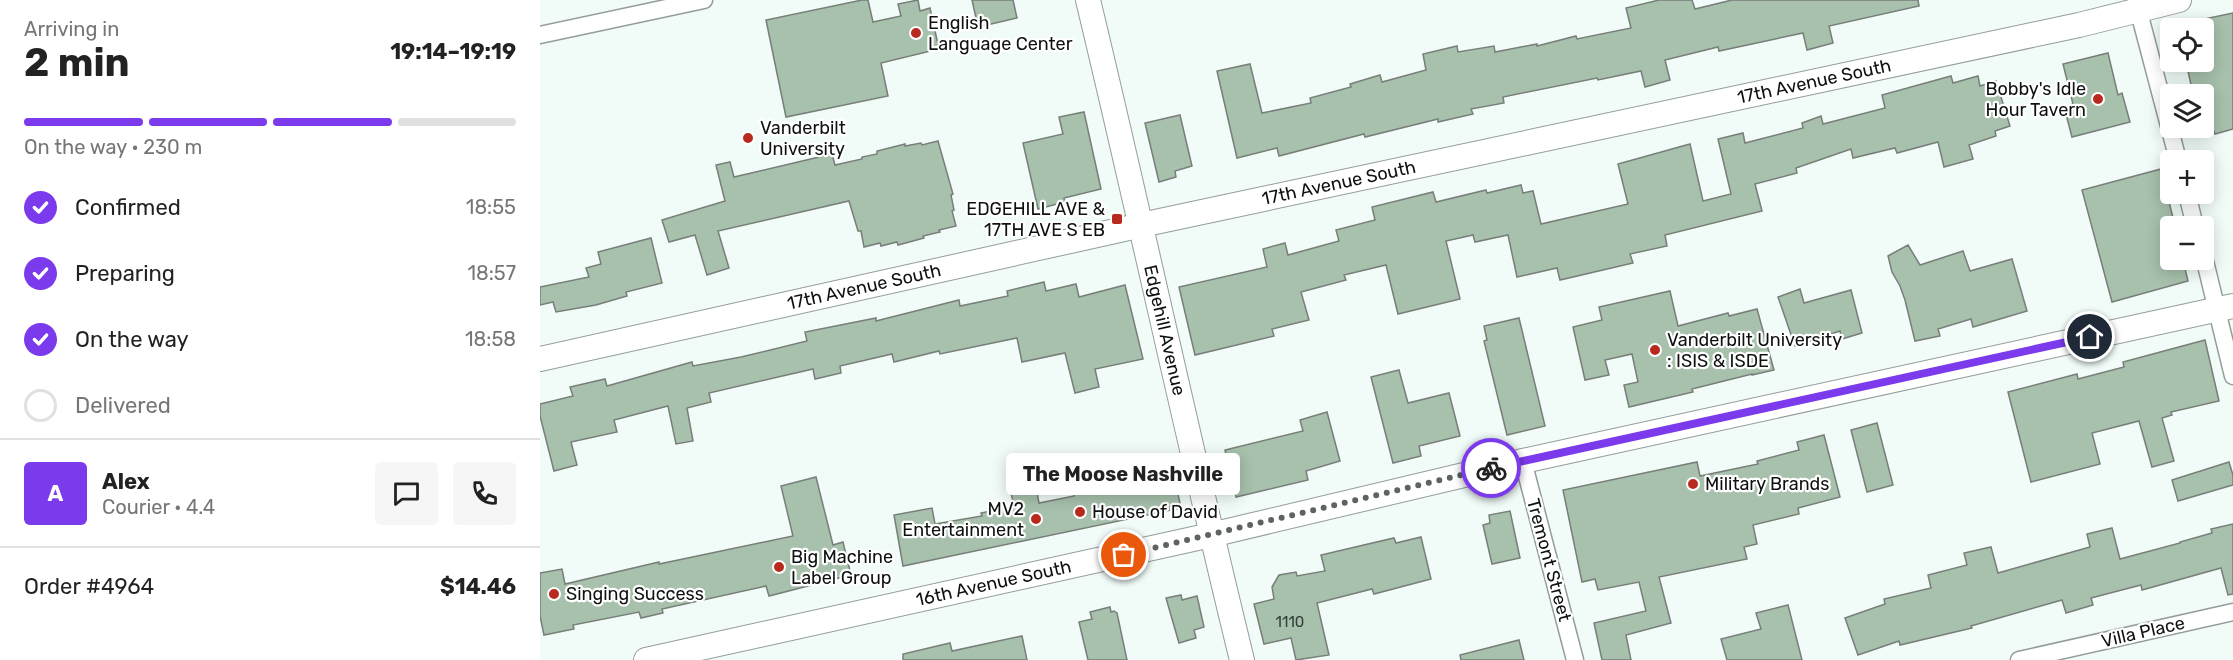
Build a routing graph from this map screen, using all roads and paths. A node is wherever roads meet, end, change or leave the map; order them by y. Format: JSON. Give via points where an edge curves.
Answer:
{"nodes":[{"id":1,"x":704,"y":0,"type":"edge"},
{"id":2,"x":1089,"y":0,"type":"edge"},
{"id":3,"x":2179,"y":0,"type":"edge"},
{"id":4,"x":2137,"y":5,"type":"edge"},
{"id":5,"x":540,"y":35,"type":"edge"},
{"id":6,"x":2175,"y":150,"type":"edge"},
{"id":7,"x":1142,"y":225,"type":"junction"},
{"id":8,"x":2209,"y":270,"type":"edge"},
{"id":9,"x":2225,"y":308,"type":"edge"},
{"id":10,"x":540,"y":359,"type":"edge"},
{"id":11,"x":2233,"y":375,"type":"edge"},
{"id":12,"x":1523,"y":461,"type":"junction"},
{"id":13,"x":1211,"y":535,"type":"junction"},
{"id":14,"x":2233,"y":612,"type":"edge"},
{"id":15,"x":646,"y":660,"type":"edge"},
{"id":16,"x":1242,"y":660,"type":"edge"},
{"id":17,"x":1575,"y":660,"type":"edge"},
{"id":18,"x":2019,"y":660,"type":"edge"}],
"edges":[{"from":1,"to":5,"type":"street"},
{"from":2,"to":7,"type":"main road","name":"Edgehill Avenue"},
{"from":3,"to":4,"type":"main road","name":"17th Avenue South"},
{"from":4,"to":6,"type":"street"},
{"from":4,"to":7,"type":"main road","name":"17th Avenue South","via":[[2079,25]]},
{"from":7,"to":10,"type":"main road","name":"17th Avenue South"},
{"from":7,"to":13,"type":"main road","name":"Edgehill Avenue"},
{"from":8,"to":9,"type":"street"},
{"from":9,"to":11,"type":"street"},
{"from":9,"to":12,"type":"main road","name":"16th Avenue South"},
{"from":12,"to":13,"type":"main road","name":"16th Avenue South"},
{"from":12,"to":17,"type":"street","name":"Tremont Street"},
{"from":13,"to":15,"type":"main road","name":"16th Avenue South"},
{"from":13,"to":16,"type":"main road","name":"Edgehill Avenue"},
{"from":14,"to":18,"type":"street","name":"Villa Place"}]}
